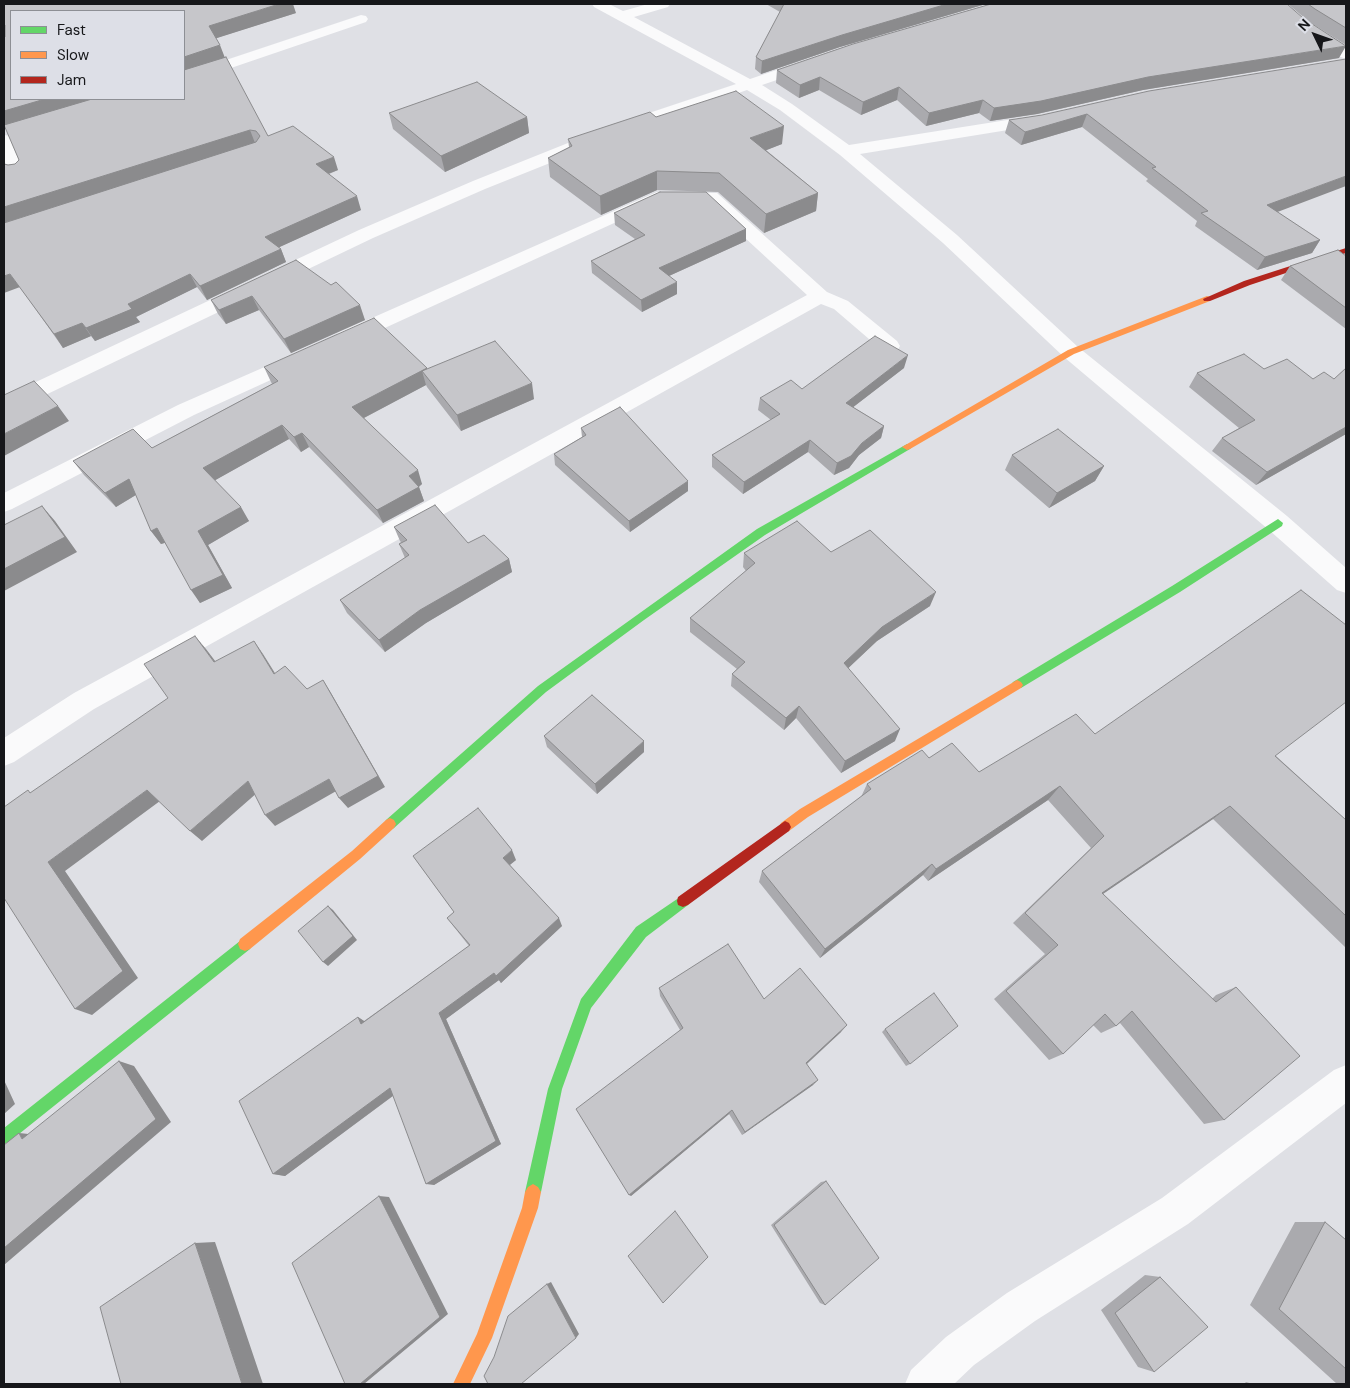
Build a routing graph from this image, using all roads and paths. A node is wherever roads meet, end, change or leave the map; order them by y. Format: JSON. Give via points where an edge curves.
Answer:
{"nodes":[{"id":1,"x":599,"y":4,"type":"edge"},
{"id":2,"x":663,"y":4,"type":"edge"},
{"id":3,"x":1277,"y":4,"type":"edge"},
{"id":4,"x":347,"y":9,"type":"dead end"},
{"id":5,"x":621,"y":16,"type":"junction"},
{"id":6,"x":828,"y":57,"type":"edge"},
{"id":7,"x":1343,"y":61,"type":"edge"},
{"id":8,"x":185,"y":80,"type":"edge"},
{"id":9,"x":748,"y":84,"type":"junction"},
{"id":10,"x":1056,"y":117,"type":"edge"},
{"id":11,"x":4,"y":140,"type":"edge"},
{"id":12,"x":846,"y":151,"type":"junction"},
{"id":13,"x":17,"y":172,"type":"edge"},
{"id":14,"x":1346,"y":250,"type":"edge"},
{"id":15,"x":820,"y":296,"type":"junction"},
{"id":16,"x":890,"y":346,"type":"edge"},
{"id":17,"x":1071,"y":352,"type":"junction"},
{"id":18,"x":4,"y":406,"type":"edge"},
{"id":19,"x":4,"y":503,"type":"edge"},
{"id":20,"x":1278,"y":523,"type":"junction"},
{"id":21,"x":1346,"y":583,"type":"edge"},
{"id":22,"x":4,"y":753,"type":"edge"},
{"id":23,"x":1346,"y":1082,"type":"edge"},
{"id":24,"x":4,"y":1137,"type":"edge"},
{"id":25,"x":461,"y":1384,"type":"edge"},
{"id":26,"x":925,"y":1384,"type":"edge"}],
"edges":[{"from":1,"to":5,"type":"street"},
{"from":2,"to":5,"type":"street"},
{"from":3,"to":7,"type":"street"},
{"from":4,"to":8,"type":"street","via":[[361,19]]},
{"from":5,"to":9,"type":"street"},
{"from":6,"to":9,"type":"street"},
{"from":9,"to":12,"type":"street"},
{"from":9,"to":18,"type":"street","via":[[618,128],[383,226]]},
{"from":10,"to":12,"type":"street"},
{"from":11,"to":13,"type":"street"},
{"from":12,"to":17,"type":"street","via":[[950,239]]},
{"from":14,"to":17,"type":"street","via":[[1247,283]]},
{"from":15,"to":16,"type":"street","via":[[841,305]]},
{"from":15,"to":19,"type":"street","via":[[711,196],[657,197],[186,410]]},
{"from":15,"to":22,"type":"street","via":[[84,701]]},
{"from":17,"to":20,"type":"street"},
{"from":17,"to":24,"type":"street","via":[[760,532],[640,616],[542,689],[356,855]]},
{"from":20,"to":21,"type":"street"},
{"from":20,"to":25,"type":"street","via":[[1176,589],[804,814],[641,932],[586,1004],[555,1089],[530,1208],[484,1338]]},
{"from":23,"to":26,"type":"street","via":[[1175,1210],[1013,1313],[960,1351]]}]}
